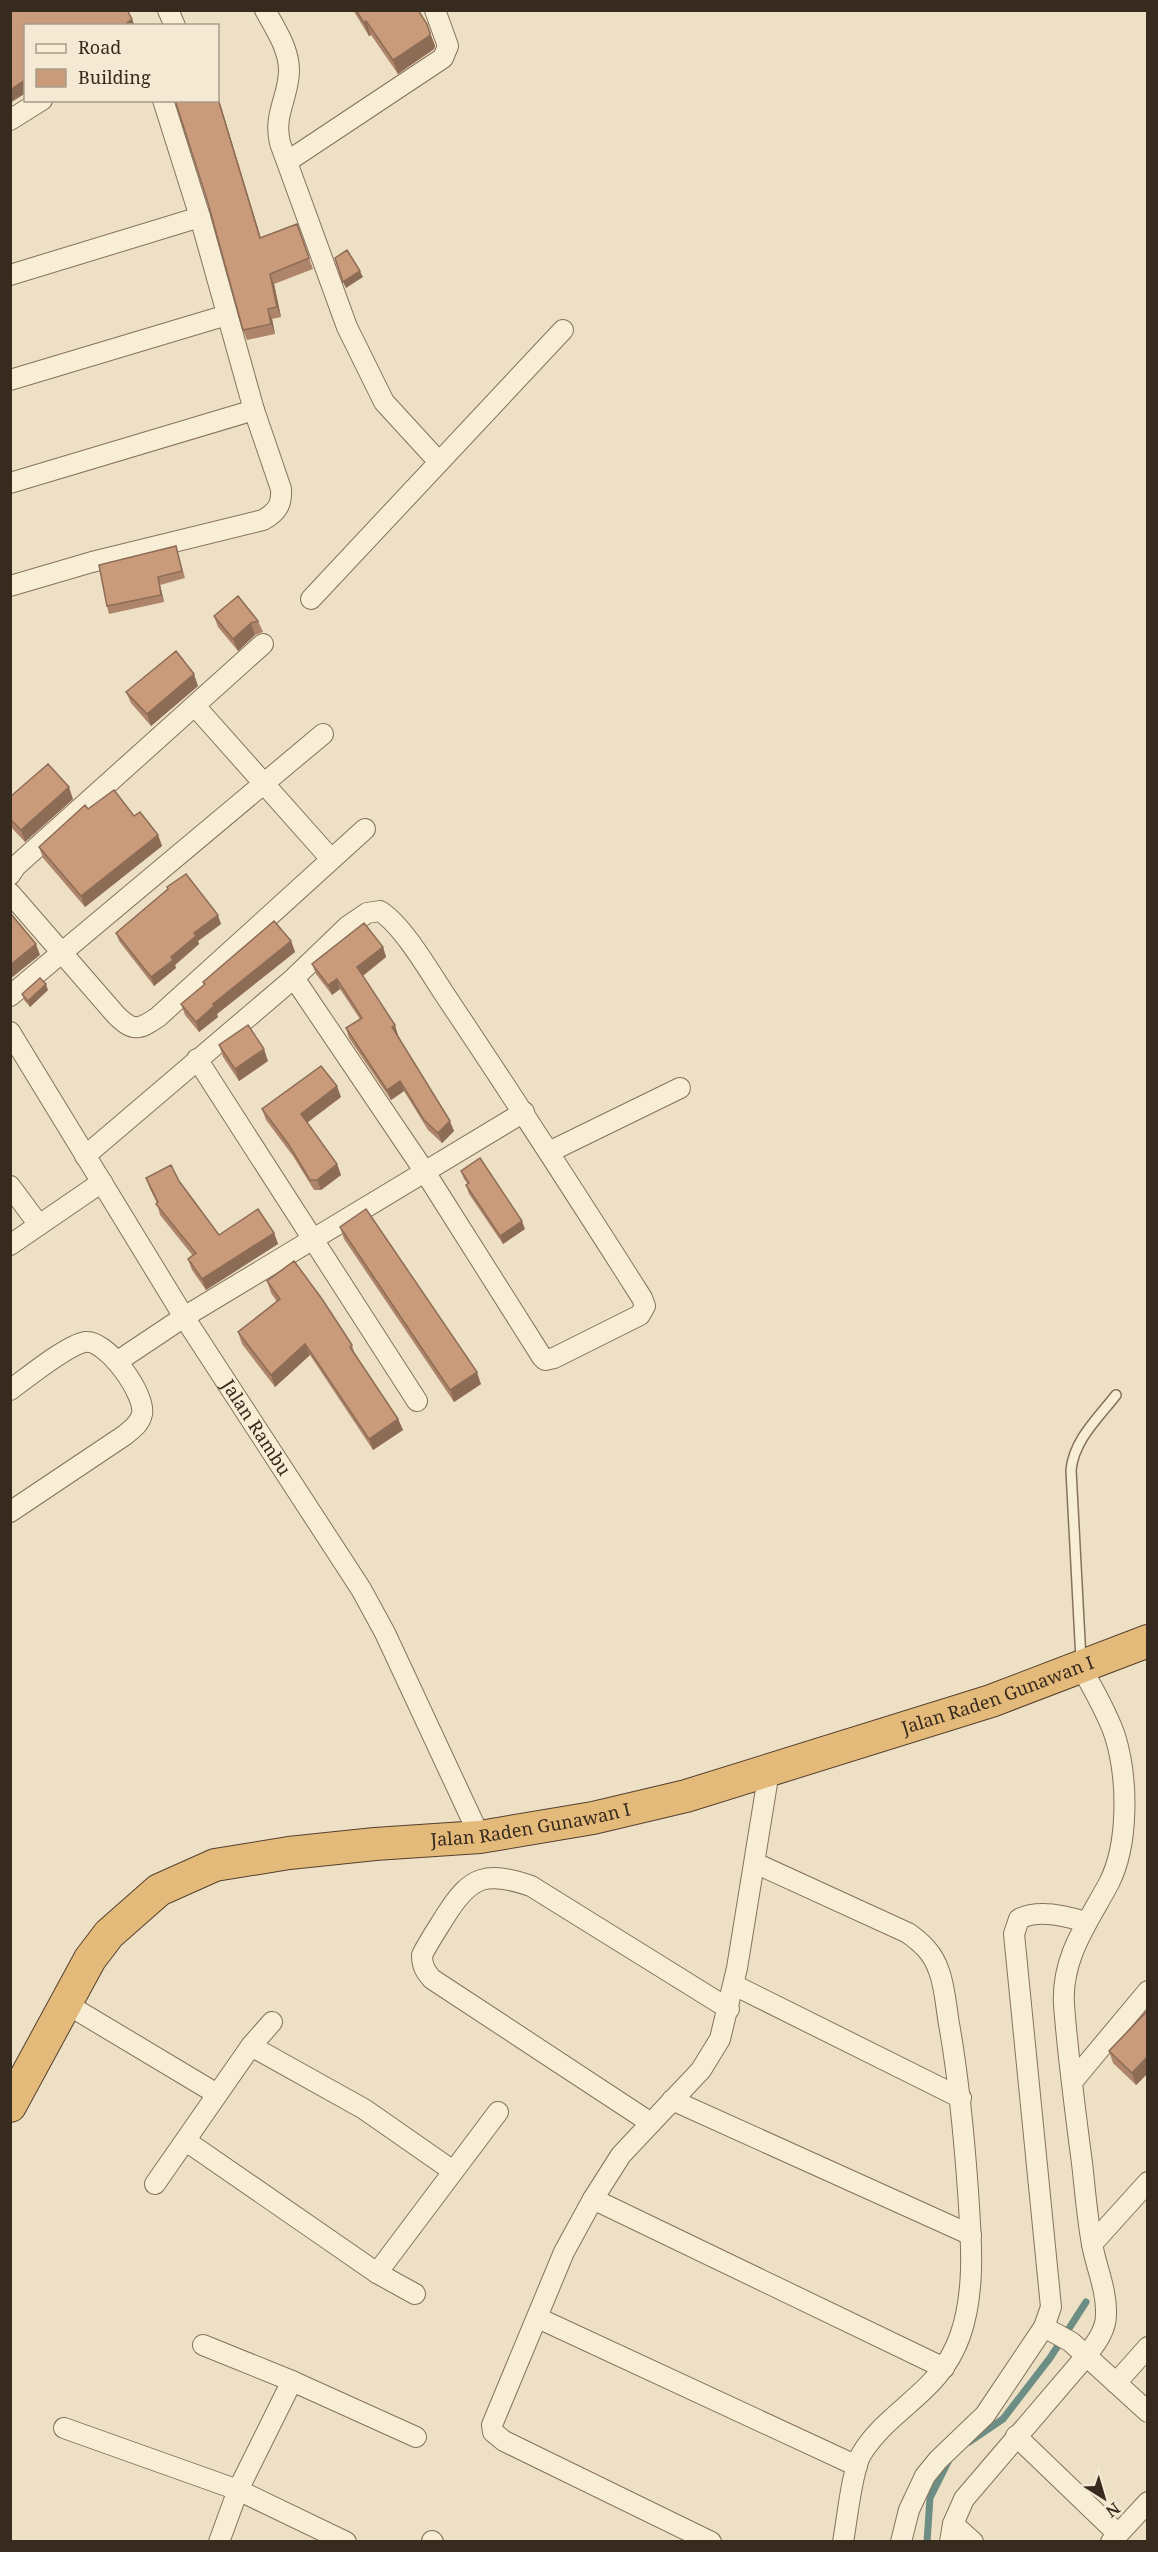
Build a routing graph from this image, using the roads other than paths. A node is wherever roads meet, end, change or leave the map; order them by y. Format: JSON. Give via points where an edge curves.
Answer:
{"nodes":[{"id":1,"x":168,"y":10,"type":"edge"},
{"id":2,"x":265,"y":10,"type":"edge"},
{"id":3,"x":435,"y":10,"type":"edge"},
{"id":4,"x":174,"y":24,"type":"edge"},
{"id":5,"x":39,"y":102,"type":"edge"},
{"id":6,"x":164,"y":102,"type":"edge"},
{"id":7,"x":10,"y":120,"type":"edge"},
{"id":8,"x":288,"y":161,"type":"junction"},
{"id":9,"x":200,"y":217,"type":"junction"},
{"id":10,"x":10,"y":275,"type":"edge"},
{"id":11,"x":227,"y":315,"type":"junction"},
{"id":12,"x":563,"y":330,"type":"dead end"},
{"id":13,"x":10,"y":380,"type":"edge"},
{"id":14,"x":254,"y":410,"type":"junction"},
{"id":15,"x":439,"y":462,"type":"junction"},
{"id":16,"x":10,"y":483,"type":"edge"},
{"id":17,"x":10,"y":586,"type":"edge"},
{"id":18,"x":311,"y":599,"type":"dead end"},
{"id":19,"x":263,"y":644,"type":"dead end"},
{"id":20,"x":195,"y":706,"type":"junction"},
{"id":21,"x":323,"y":734,"type":"dead end"},
{"id":22,"x":263,"y":784,"type":"junction"},
{"id":23,"x":365,"y":829,"type":"dead end"},
{"id":24,"x":331,"y":859,"type":"junction"},
{"id":25,"x":10,"y":875,"type":"edge"},
{"id":26,"x":10,"y":893,"type":"edge"},
{"id":27,"x":61,"y":953,"type":"junction"},
{"id":28,"x":294,"y":978,"type":"junction"},
{"id":29,"x":10,"y":996,"type":"edge"},
{"id":30,"x":10,"y":1032,"type":"edge"},
{"id":31,"x":197,"y":1059,"type":"junction"},
{"id":32,"x":680,"y":1088,"type":"dead end"},
{"id":33,"x":524,"y":1112,"type":"junction"},
{"id":34,"x":549,"y":1152,"type":"junction"},
{"id":35,"x":85,"y":1156,"type":"junction"},
{"id":36,"x":425,"y":1172,"type":"junction"},
{"id":37,"x":102,"y":1182,"type":"junction"},
{"id":38,"x":10,"y":1186,"type":"edge"},
{"id":39,"x":39,"y":1225,"type":"junction"},
{"id":40,"x":315,"y":1240,"type":"junction"},
{"id":41,"x":10,"y":1245,"type":"edge"},
{"id":42,"x":184,"y":1317,"type":"junction"},
{"id":43,"x":118,"y":1361,"type":"junction"},
{"id":44,"x":10,"y":1390,"type":"edge"},
{"id":45,"x":1116,"y":1395,"type":"dead end"},
{"id":46,"x":417,"y":1401,"type":"dead end"},
{"id":47,"x":10,"y":1512,"type":"edge"},
{"id":48,"x":1148,"y":1641,"type":"edge"},
{"id":49,"x":1081,"y":1667,"type":"junction"},
{"id":50,"x":769,"y":1771,"type":"junction"},
{"id":51,"x":480,"y":1837,"type":"junction"},
{"id":52,"x":756,"y":1863,"type":"junction"},
{"id":53,"x":1077,"y":1919,"type":"junction"},
{"id":54,"x":734,"y":1985,"type":"junction"},
{"id":55,"x":1148,"y":1991,"type":"edge"},
{"id":56,"x":65,"y":2003,"type":"junction"},
{"id":57,"x":729,"y":2009,"type":"junction"},
{"id":58,"x":272,"y":2022,"type":"dead end"},
{"id":59,"x":251,"y":2046,"type":"junction"},
{"id":60,"x":1072,"y":2082,"type":"junction"},
{"id":61,"x":217,"y":2094,"type":"junction"},
{"id":62,"x":961,"y":2098,"type":"junction"},
{"id":63,"x":672,"y":2100,"type":"junction"},
{"id":64,"x":10,"y":2106,"type":"edge"},
{"id":65,"x":498,"y":2112,"type":"dead end"},
{"id":66,"x":651,"y":2123,"type":"junction"},
{"id":67,"x":186,"y":2141,"type":"junction"},
{"id":68,"x":453,"y":2171,"type":"junction"},
{"id":69,"x":1148,"y":2182,"type":"edge"},
{"id":70,"x":155,"y":2184,"type":"dead end"},
{"id":71,"x":593,"y":2199,"type":"junction"},
{"id":72,"x":971,"y":2235,"type":"junction"},
{"id":73,"x":1092,"y":2244,"type":"junction"},
{"id":74,"x":377,"y":2273,"type":"junction"},
{"id":75,"x":415,"y":2294,"type":"dead end"},
{"id":76,"x":538,"y":2318,"type":"junction"},
{"id":77,"x":1057,"y":2334,"type":"junction"},
{"id":78,"x":203,"y":2345,"type":"dead end"},
{"id":79,"x":1148,"y":2347,"type":"edge"},
{"id":80,"x":1087,"y":2355,"type":"junction"},
{"id":81,"x":944,"y":2368,"type":"junction"},
{"id":82,"x":292,"y":2381,"type":"junction"},
{"id":83,"x":1116,"y":2383,"type":"junction"},
{"id":84,"x":1148,"y":2412,"type":"edge"},
{"id":85,"x":64,"y":2428,"type":"dead end"},
{"id":86,"x":1016,"y":2436,"type":"junction"},
{"id":87,"x":416,"y":2437,"type":"dead end"},
{"id":88,"x":857,"y":2466,"type":"junction"},
{"id":89,"x":238,"y":2490,"type":"junction"},
{"id":90,"x":1148,"y":2502,"type":"edge"},
{"id":91,"x":951,"y":2533,"type":"edge"},
{"id":92,"x":1115,"y":2538,"type":"edge"},
{"id":93,"x":219,"y":2541,"type":"edge"},
{"id":94,"x":346,"y":2541,"type":"edge"},
{"id":95,"x":711,"y":2541,"type":"edge"},
{"id":96,"x":843,"y":2541,"type":"edge"},
{"id":97,"x":901,"y":2541,"type":"edge"},
{"id":98,"x":973,"y":2541,"type":"edge"}],
"edges":[{"from":1,"to":4,"type":"street"},
{"from":2,"to":8,"type":"street","via":[[288,62],[287,88],[277,122]]},
{"from":3,"to":8,"type":"street","via":[[448,46],[443,58]]},
{"from":5,"to":7,"type":"street"},
{"from":6,"to":9,"type":"street"},
{"from":8,"to":15,"type":"street","via":[[347,327],[384,402]]},
{"from":9,"to":10,"type":"street"},
{"from":9,"to":11,"type":"street"},
{"from":11,"to":13,"type":"street"},
{"from":11,"to":14,"type":"street"},
{"from":12,"to":15,"type":"street"},
{"from":14,"to":16,"type":"street"},
{"from":14,"to":17,"type":"street","via":[[280,489],[276,513],[263,520]]},
{"from":15,"to":18,"type":"street"},
{"from":19,"to":20,"type":"street"},
{"from":20,"to":22,"type":"street"},
{"from":20,"to":25,"type":"street"},
{"from":21,"to":22,"type":"street"},
{"from":22,"to":24,"type":"street"},
{"from":22,"to":27,"type":"street"},
{"from":23,"to":24,"type":"street"},
{"from":24,"to":27,"type":"street","via":[[146,1026],[127,1025]]},
{"from":26,"to":27,"type":"street"},
{"from":27,"to":29,"type":"street"},
{"from":28,"to":31,"type":"street"},
{"from":28,"to":33,"type":"street","via":[[348,926],[367,913],[380,910],[412,947]]},
{"from":28,"to":36,"type":"street"},
{"from":30,"to":35,"type":"street","name":"Jalan Rambu"},
{"from":31,"to":35,"type":"street"},
{"from":31,"to":40,"type":"street"},
{"from":32,"to":34,"type":"street"},
{"from":33,"to":34,"type":"street"},
{"from":33,"to":36,"type":"street"},
{"from":34,"to":36,"type":"street","via":[[645,1306],[640,1315],[549,1360],[540,1354]]},
{"from":35,"to":37,"type":"street","name":"Jalan Rambu"},
{"from":36,"to":40,"type":"street"},
{"from":37,"to":39,"type":"street"},
{"from":37,"to":42,"type":"street","name":"Jalan Rambu"},
{"from":38,"to":39,"type":"street"},
{"from":39,"to":41,"type":"street"},
{"from":40,"to":42,"type":"street"},
{"from":40,"to":46,"type":"street"},
{"from":42,"to":43,"type":"street"},
{"from":42,"to":51,"type":"street","name":"Jalan Rambu","via":[[361,1589],[385,1632]]},
{"from":43,"to":44,"type":"street","via":[[105,1349],[86,1342],[68,1349]]},
{"from":43,"to":47,"type":"street","via":[[140,1398],[143,1412],[138,1424]]},
{"from":45,"to":49,"type":"lane","via":[[1072,1455]]},
{"from":48,"to":49,"type":"highway","name":"Jalan Raden Gunawan I"},
{"from":49,"to":50,"type":"highway","name":"Jalan Raden Gunawan I","via":[[991,1701]]},
{"from":49,"to":53,"type":"street","via":[[1120,1754],[1124,1809],[1118,1857],[1110,1882]]},
{"from":50,"to":51,"type":"highway","name":"Jalan Raden Gunawan I","via":[[593,1818]]},
{"from":50,"to":52,"type":"street"},
{"from":51,"to":56,"type":"highway","name":"Jalan Raden Gunawan I","via":[[353,1846],[215,1865],[159,1890],[109,1934]]},
{"from":52,"to":54,"type":"street"},
{"from":52,"to":62,"type":"street","via":[[908,1933],[925,1945],[939,1971]]},
{"from":53,"to":60,"type":"street","via":[[1064,1984]]},
{"from":53,"to":77,"type":"street","via":[[1025,1916],[1019,1919],[1014,1934]]},
{"from":54,"to":57,"type":"street"},
{"from":54,"to":62,"type":"street"},
{"from":55,"to":60,"type":"street"},
{"from":56,"to":61,"type":"street"},
{"from":56,"to":64,"type":"highway","name":"Jalan Raden Gunawan I"},
{"from":57,"to":63,"type":"street","via":[[712,2054]]},
{"from":57,"to":66,"type":"street","via":[[531,1886],[493,1877],[472,1883],[458,1895],[422,1955],[426,1972]]},
{"from":58,"to":59,"type":"street"},
{"from":59,"to":61,"type":"street"},
{"from":59,"to":68,"type":"street","via":[[364,2109]]},
{"from":60,"to":73,"type":"street"},
{"from":61,"to":67,"type":"street"},
{"from":62,"to":72,"type":"street"},
{"from":63,"to":66,"type":"street"},
{"from":63,"to":72,"type":"street"},
{"from":65,"to":68,"type":"street"},
{"from":66,"to":71,"type":"street","via":[[621,2155]]},
{"from":67,"to":70,"type":"street"},
{"from":67,"to":74,"type":"street"},
{"from":68,"to":74,"type":"street"},
{"from":69,"to":73,"type":"street"},
{"from":71,"to":76,"type":"street","via":[[564,2252]]},
{"from":71,"to":81,"type":"street"},
{"from":72,"to":81,"type":"street","via":[[966,2310],[960,2336]]},
{"from":73,"to":80,"type":"street","via":[[1106,2316],[1099,2338]]},
{"from":74,"to":75,"type":"street"},
{"from":76,"to":88,"type":"street"},
{"from":76,"to":95,"type":"street","via":[[494,2419],[493,2432],[504,2441]]},
{"from":77,"to":80,"type":"street"},
{"from":77,"to":97,"type":"street","via":[[925,2476],[909,2510]]},
{"from":78,"to":82,"type":"street"},
{"from":79,"to":83,"type":"street"},
{"from":80,"to":83,"type":"street"},
{"from":80,"to":86,"type":"street"},
{"from":81,"to":88,"type":"street","via":[[928,2388],[885,2424],[860,2455]]},
{"from":82,"to":87,"type":"street"},
{"from":82,"to":89,"type":"street"},
{"from":83,"to":84,"type":"street"},
{"from":85,"to":89,"type":"street"},
{"from":86,"to":91,"type":"street","via":[[964,2499]]},
{"from":86,"to":92,"type":"street"},
{"from":88,"to":96,"type":"street"},
{"from":89,"to":93,"type":"street"},
{"from":89,"to":94,"type":"street"},
{"from":90,"to":92,"type":"street"},
{"from":91,"to":98,"type":"street"}]}
